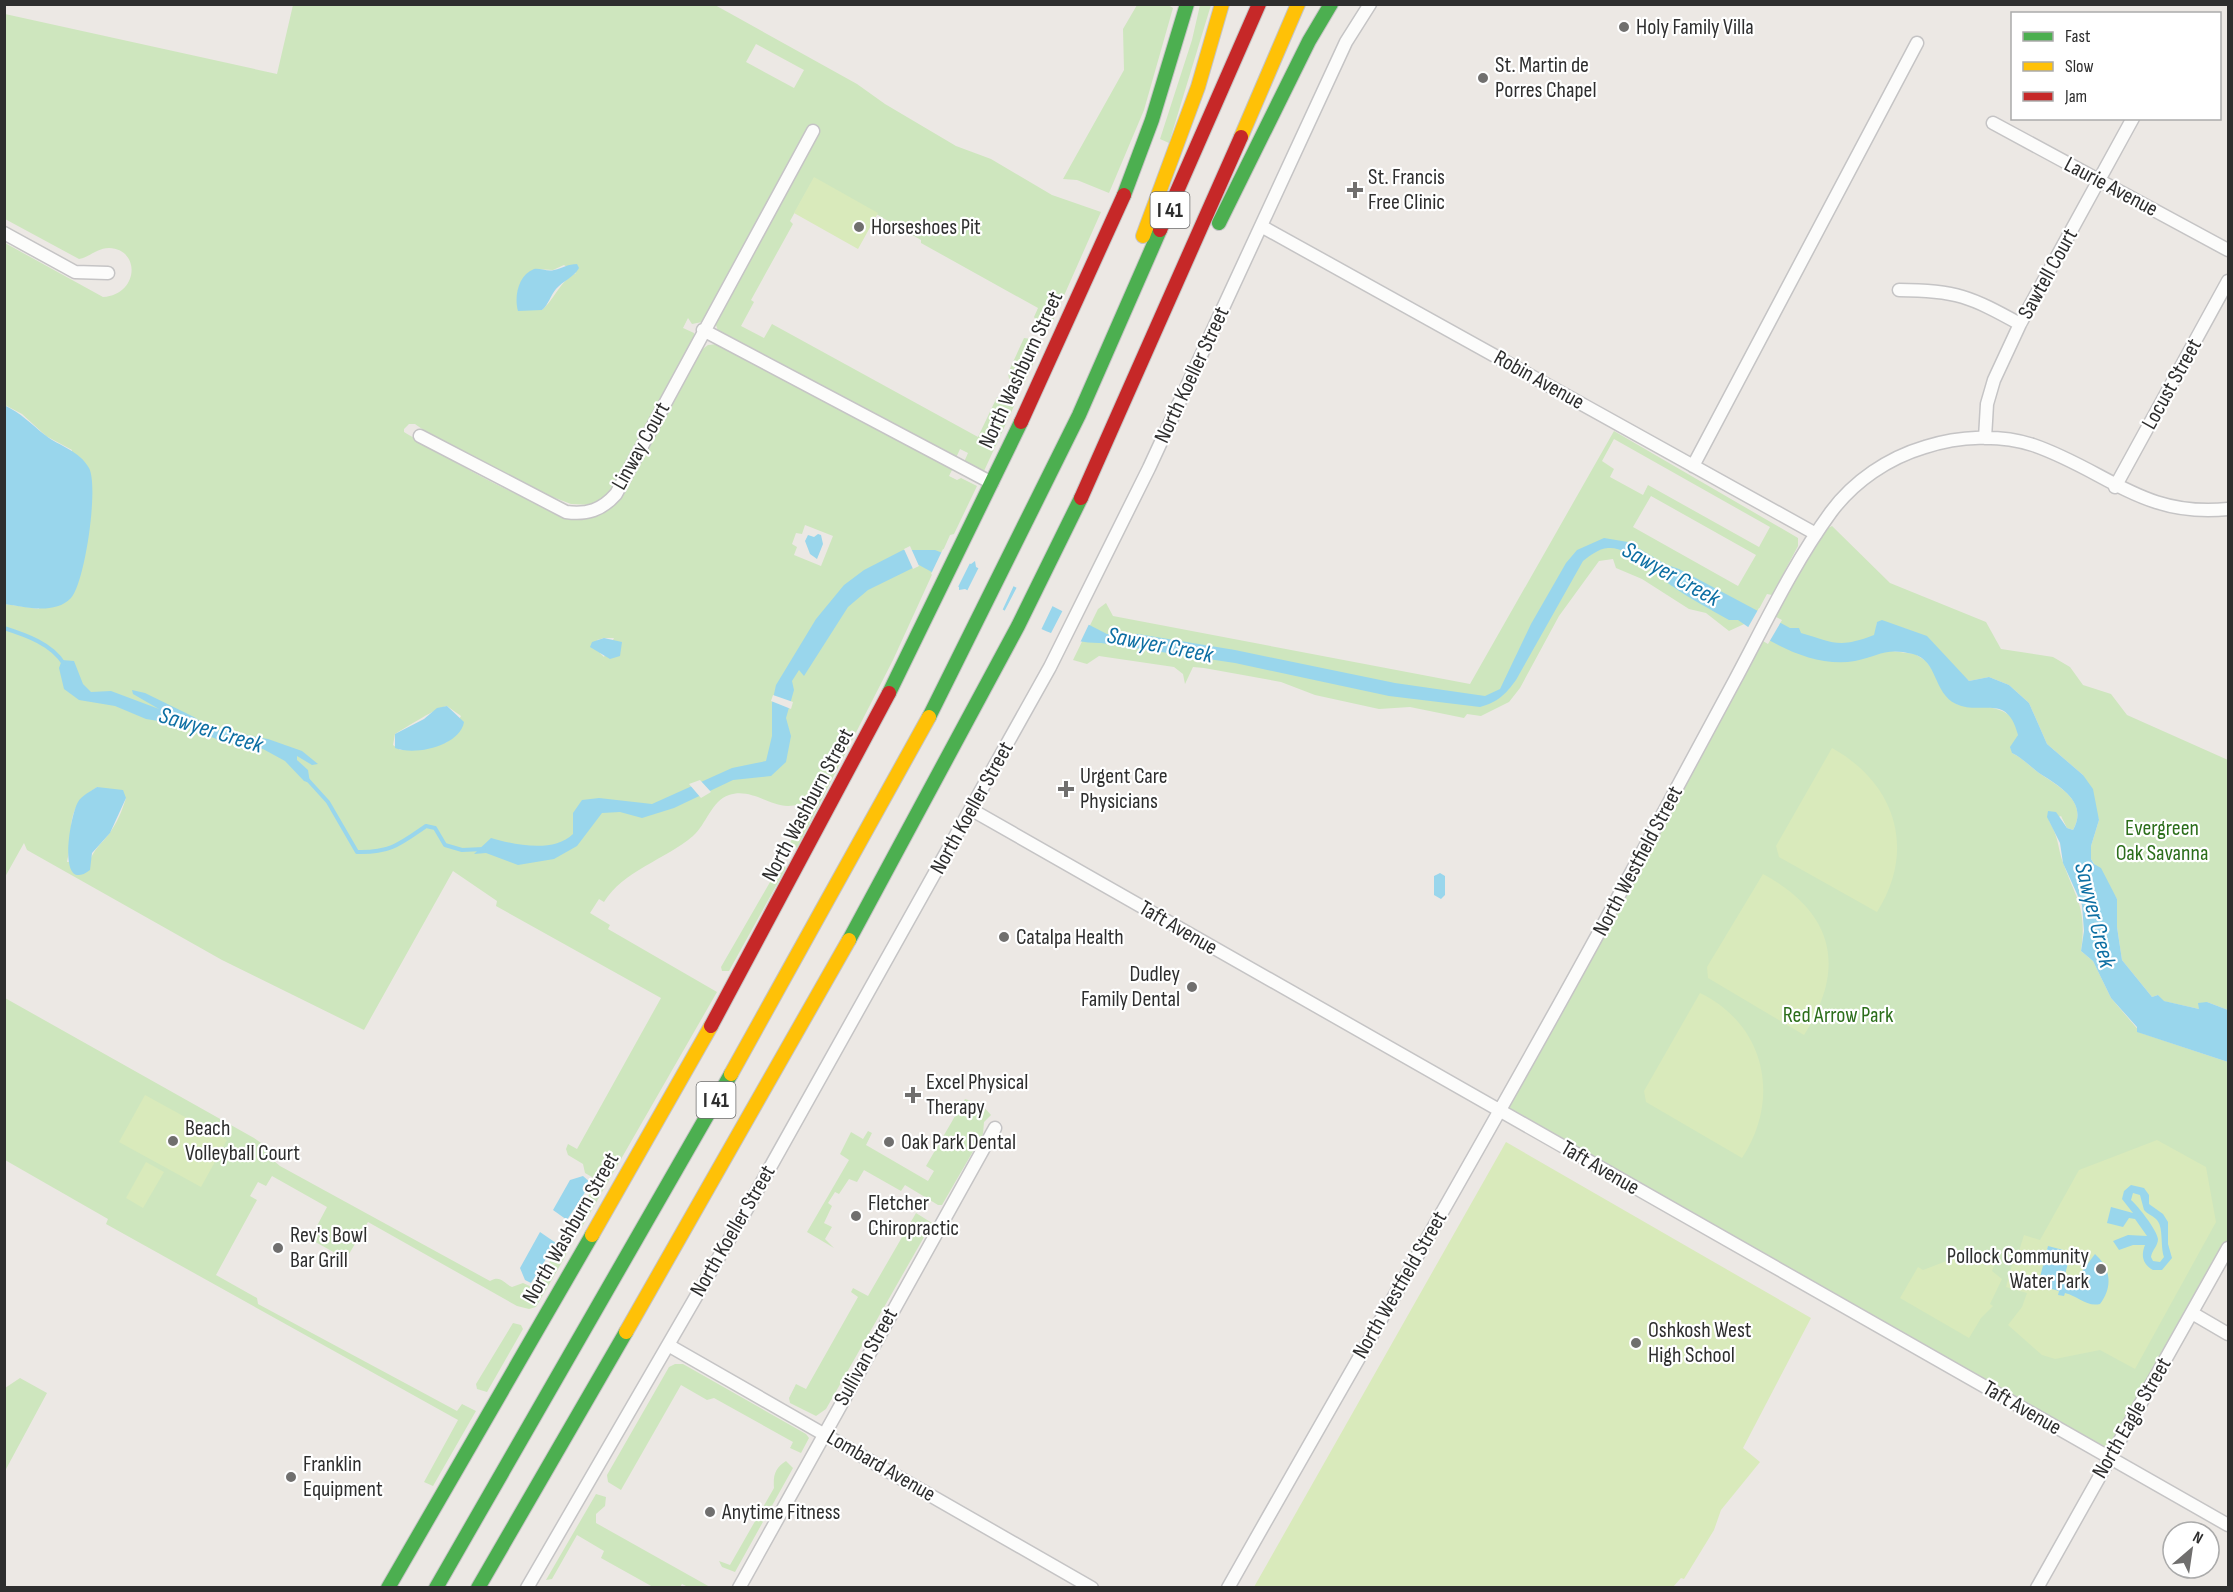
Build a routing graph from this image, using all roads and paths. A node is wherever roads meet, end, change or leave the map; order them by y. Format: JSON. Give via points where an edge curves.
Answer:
{"nodes":[{"id":1,"x":1188,"y":4,"type":"edge"},
{"id":2,"x":1222,"y":4,"type":"edge"},
{"id":3,"x":1259,"y":4,"type":"edge"},
{"id":4,"x":1298,"y":4,"type":"edge"},
{"id":5,"x":1331,"y":4,"type":"edge"},
{"id":6,"x":1370,"y":4,"type":"edge"},
{"id":7,"x":1917,"y":43,"type":"dead end"},
{"id":8,"x":2132,"y":120,"type":"edge"},
{"id":9,"x":1993,"y":123,"type":"dead end"},
{"id":10,"x":813,"y":131,"type":"dead end"},
{"id":11,"x":2099,"y":181,"type":"junction"},
{"id":12,"x":1261,"y":226,"type":"junction"},
{"id":13,"x":4,"y":233,"type":"edge"},
{"id":14,"x":1193,"y":249,"type":"junction"},
{"id":15,"x":2229,"y":250,"type":"edge"},
{"id":16,"x":108,"y":273,"type":"dead end"},
{"id":17,"x":2229,"y":281,"type":"edge"},
{"id":18,"x":1899,"y":290,"type":"dead end"},
{"id":19,"x":2020,"y":324,"type":"junction"},
{"id":20,"x":703,"y":330,"type":"junction"},
{"id":21,"x":1079,"y":415,"type":"junction"},
{"id":22,"x":420,"y":436,"type":"dead end"},
{"id":23,"x":1985,"y":438,"type":"junction"},
{"id":24,"x":1693,"y":465,"type":"junction"},
{"id":25,"x":992,"y":483,"type":"junction"},
{"id":26,"x":2115,"y":487,"type":"junction"},
{"id":27,"x":2229,"y":509,"type":"edge"},
{"id":28,"x":1816,"y":534,"type":"junction"},
{"id":29,"x":972,"y":810,"type":"junction"},
{"id":30,"x":1499,"y":1110,"type":"junction"},
{"id":31,"x":995,"y":1128,"type":"dead end"},
{"id":32,"x":2229,"y":1248,"type":"edge"},
{"id":33,"x":2192,"y":1313,"type":"junction"},
{"id":34,"x":2229,"y":1334,"type":"edge"},
{"id":35,"x":668,"y":1345,"type":"junction"},
{"id":36,"x":823,"y":1432,"type":"junction"},
{"id":37,"x":2109,"y":1458,"type":"junction"},
{"id":38,"x":2229,"y":1525,"type":"edge"},
{"id":39,"x":742,"y":1586,"type":"edge"},
{"id":40,"x":388,"y":1587,"type":"edge"},
{"id":41,"x":436,"y":1587,"type":"edge"},
{"id":42,"x":478,"y":1587,"type":"edge"},
{"id":43,"x":527,"y":1587,"type":"edge"},
{"id":44,"x":1092,"y":1587,"type":"edge"},
{"id":45,"x":1228,"y":1587,"type":"edge"},
{"id":46,"x":2037,"y":1587,"type":"edge"}],
"edges":[{"from":1,"to":25,"type":"main road","name":"North Washburn Street","via":[[1147,138]]},
{"from":2,"to":21,"type":"main road","via":[[1172,163],[1076,388]]},
{"from":3,"to":21,"type":"main road","number":"I 41"},
{"from":4,"to":14,"type":"main road","number":"I 41"},
{"from":5,"to":14,"type":"main road","via":[[1217,227]]},
{"from":6,"to":12,"type":"street","name":"North Koeller Street","via":[[1346,42]]},
{"from":7,"to":24,"type":"street"},
{"from":8,"to":11,"type":"street","name":"Sawtell Court"},
{"from":9,"to":11,"type":"street","name":"Laurie Avenue"},
{"from":10,"to":20,"type":"street","name":"Linway Court"},
{"from":11,"to":15,"type":"street","name":"Laurie Avenue"},
{"from":11,"to":19,"type":"street","name":"Sawtell Court"},
{"from":12,"to":24,"type":"street","name":"Robin Avenue"},
{"from":12,"to":29,"type":"street","name":"North Koeller Street","via":[[1079,610]]},
{"from":13,"to":16,"type":"street","via":[[75,272]]},
{"from":14,"to":42,"type":"main road","number":"I 41","via":[[1019,624],[849,940]]},
{"from":17,"to":26,"type":"street","name":"Locust Street"},
{"from":18,"to":19,"type":"street","via":[[1957,294]]},
{"from":19,"to":23,"type":"street","name":"Sawtell Court","via":[[1994,380]]},
{"from":20,"to":22,"type":"street","name":"Linway Court","via":[[616,494],[599,509],[566,512]]},
{"from":20,"to":25,"type":"street"},
{"from":21,"to":41,"type":"main road","number":"I 41","via":[[986,608],[876,816]]},
{"from":23,"to":26,"type":"street","name":"North Westfield Street","via":[[2040,448]]},
{"from":23,"to":28,"type":"street","name":"North Westfield Street","via":[[1934,444],[1889,462],[1851,490]]},
{"from":24,"to":28,"type":"street","name":"Robin Avenue"},
{"from":25,"to":40,"type":"main road","name":"North Washburn Street","via":[[807,855]]},
{"from":26,"to":27,"type":"street","name":"North Westfield Street","via":[[2170,507]]},
{"from":28,"to":30,"type":"street","name":"North Westfield Street"},
{"from":29,"to":30,"type":"street","name":"Taft Avenue"},
{"from":29,"to":35,"type":"street","name":"North Koeller Street"},
{"from":30,"to":37,"type":"street","name":"Taft Avenue"},
{"from":30,"to":45,"type":"street","name":"North Westfield Street"},
{"from":31,"to":36,"type":"street","name":"Sullivan Street"},
{"from":32,"to":33,"type":"street","name":"North Eagle Street"},
{"from":33,"to":34,"type":"street"},
{"from":33,"to":37,"type":"street","name":"North Eagle Street"},
{"from":35,"to":36,"type":"street","name":"Lombard Avenue"},
{"from":35,"to":43,"type":"street","name":"North Koeller Street"},
{"from":36,"to":39,"type":"street","name":"Sullivan Street"},
{"from":36,"to":44,"type":"street","name":"Lombard Avenue"},
{"from":37,"to":38,"type":"street","name":"Taft Avenue"},
{"from":37,"to":46,"type":"street","name":"North Eagle Street"}]}
